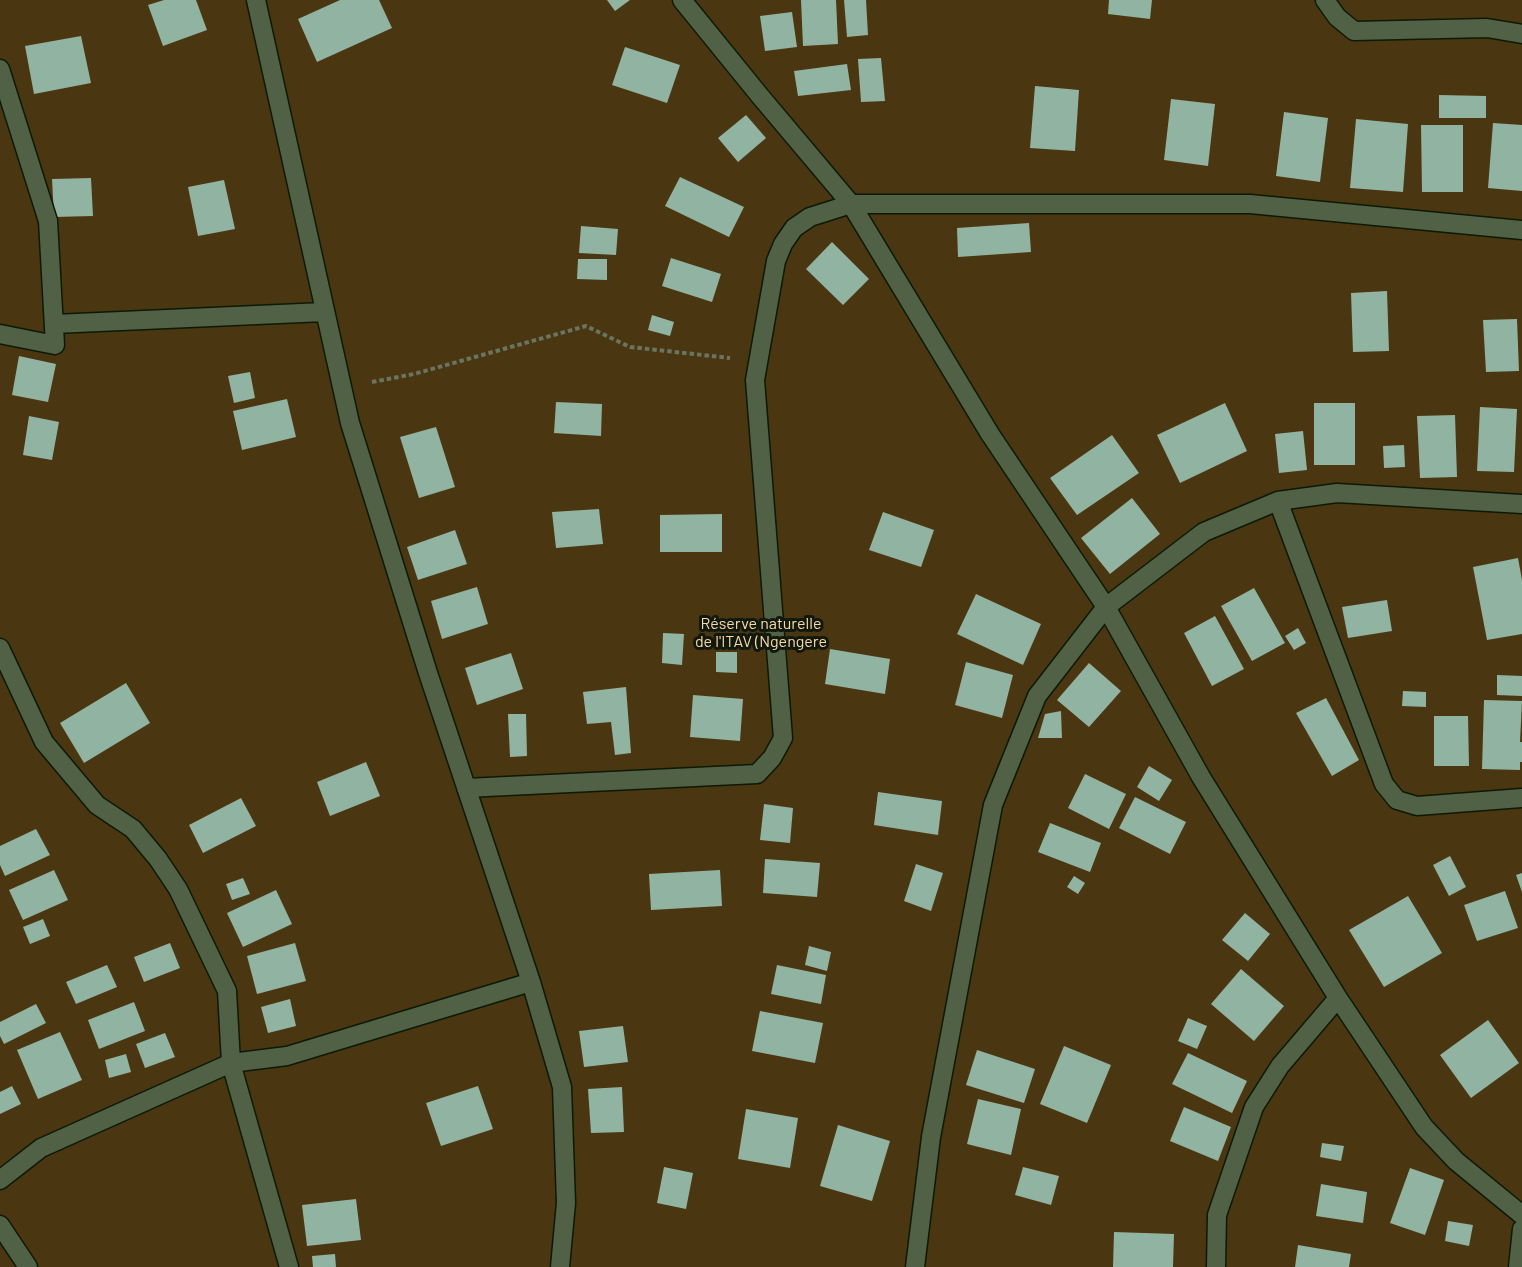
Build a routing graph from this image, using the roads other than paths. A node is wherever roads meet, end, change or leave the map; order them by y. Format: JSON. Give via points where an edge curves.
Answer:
{"nodes":[{"id":1,"x":256,"y":0,"type":"edge"},
{"id":2,"x":682,"y":0,"type":"edge"},
{"id":3,"x":1325,"y":0,"type":"edge"},
{"id":4,"x":1522,"y":34,"type":"edge"},
{"id":5,"x":0,"y":69,"type":"edge"},
{"id":6,"x":851,"y":204,"type":"junction"},
{"id":7,"x":1522,"y":230,"type":"edge"},
{"id":8,"x":324,"y":312,"type":"junction"},
{"id":9,"x":54,"y":324,"type":"junction"},
{"id":10,"x":0,"y":334,"type":"edge"},
{"id":11,"x":1278,"y":501,"type":"junction"},
{"id":12,"x":1522,"y":504,"type":"edge"},
{"id":13,"x":1106,"y":607,"type":"junction"},
{"id":14,"x":0,"y":648,"type":"edge"},
{"id":15,"x":466,"y":788,"type":"junction"},
{"id":16,"x":1522,"y":798,"type":"edge"},
{"id":17,"x":531,"y":982,"type":"junction"},
{"id":18,"x":1338,"y":998,"type":"junction"},
{"id":19,"x":231,"y":1063,"type":"junction"},
{"id":20,"x":0,"y":1180,"type":"edge"},
{"id":21,"x":1522,"y":1215,"type":"edge"},
{"id":22,"x":0,"y":1225,"type":"edge"},
{"id":23,"x":1522,"y":1229,"type":"edge"},
{"id":24,"x":28,"y":1267,"type":"edge"},
{"id":25,"x":289,"y":1267,"type":"edge"},
{"id":26,"x":560,"y":1267,"type":"edge"},
{"id":27,"x":915,"y":1267,"type":"edge"},
{"id":28,"x":1216,"y":1267,"type":"edge"},
{"id":29,"x":1518,"y":1267,"type":"edge"}],
"edges":[{"from":1,"to":8,"type":"street"},
{"from":2,"to":6,"type":"street"},
{"from":3,"to":4,"type":"street","via":[[1354,31],[1487,28]]},
{"from":5,"to":9,"type":"street","via":[[48,221]]},
{"from":6,"to":7,"type":"street","via":[[1250,204]]},
{"from":6,"to":13,"type":"street","via":[[990,434]]},
{"from":6,"to":15,"type":"street","via":[[810,217],[794,228],[783,244],[776,261],[755,380],[783,738],[772,758],[757,774]]},
{"from":8,"to":9,"type":"street"},
{"from":8,"to":15,"type":"street","via":[[350,423]]},
{"from":9,"to":10,"type":"street","via":[[55,345]]},
{"from":11,"to":12,"type":"street","via":[[1337,493]]},
{"from":11,"to":13,"type":"street","via":[[1204,532]]},
{"from":11,"to":16,"type":"street","via":[[1384,784],[1397,800],[1417,806]]},
{"from":13,"to":18,"type":"street","via":[[1201,777]]},
{"from":13,"to":27,"type":"street","via":[[1037,696],[993,805],[931,1137]]},
{"from":14,"to":19,"type":"street","via":[[44,742],[97,805],[133,829],[178,889],[227,991]]},
{"from":15,"to":17,"type":"street"},
{"from":17,"to":19,"type":"street","via":[[287,1056]]},
{"from":17,"to":26,"type":"street","via":[[562,1087],[566,1203]]},
{"from":18,"to":21,"type":"street","via":[[1424,1127],[1456,1161]]},
{"from":18,"to":28,"type":"street","via":[[1280,1066],[1254,1107],[1217,1215]]},
{"from":19,"to":20,"type":"street","via":[[41,1148]]},
{"from":19,"to":25,"type":"street"},
{"from":22,"to":24,"type":"street"},
{"from":23,"to":29,"type":"street"}]}
